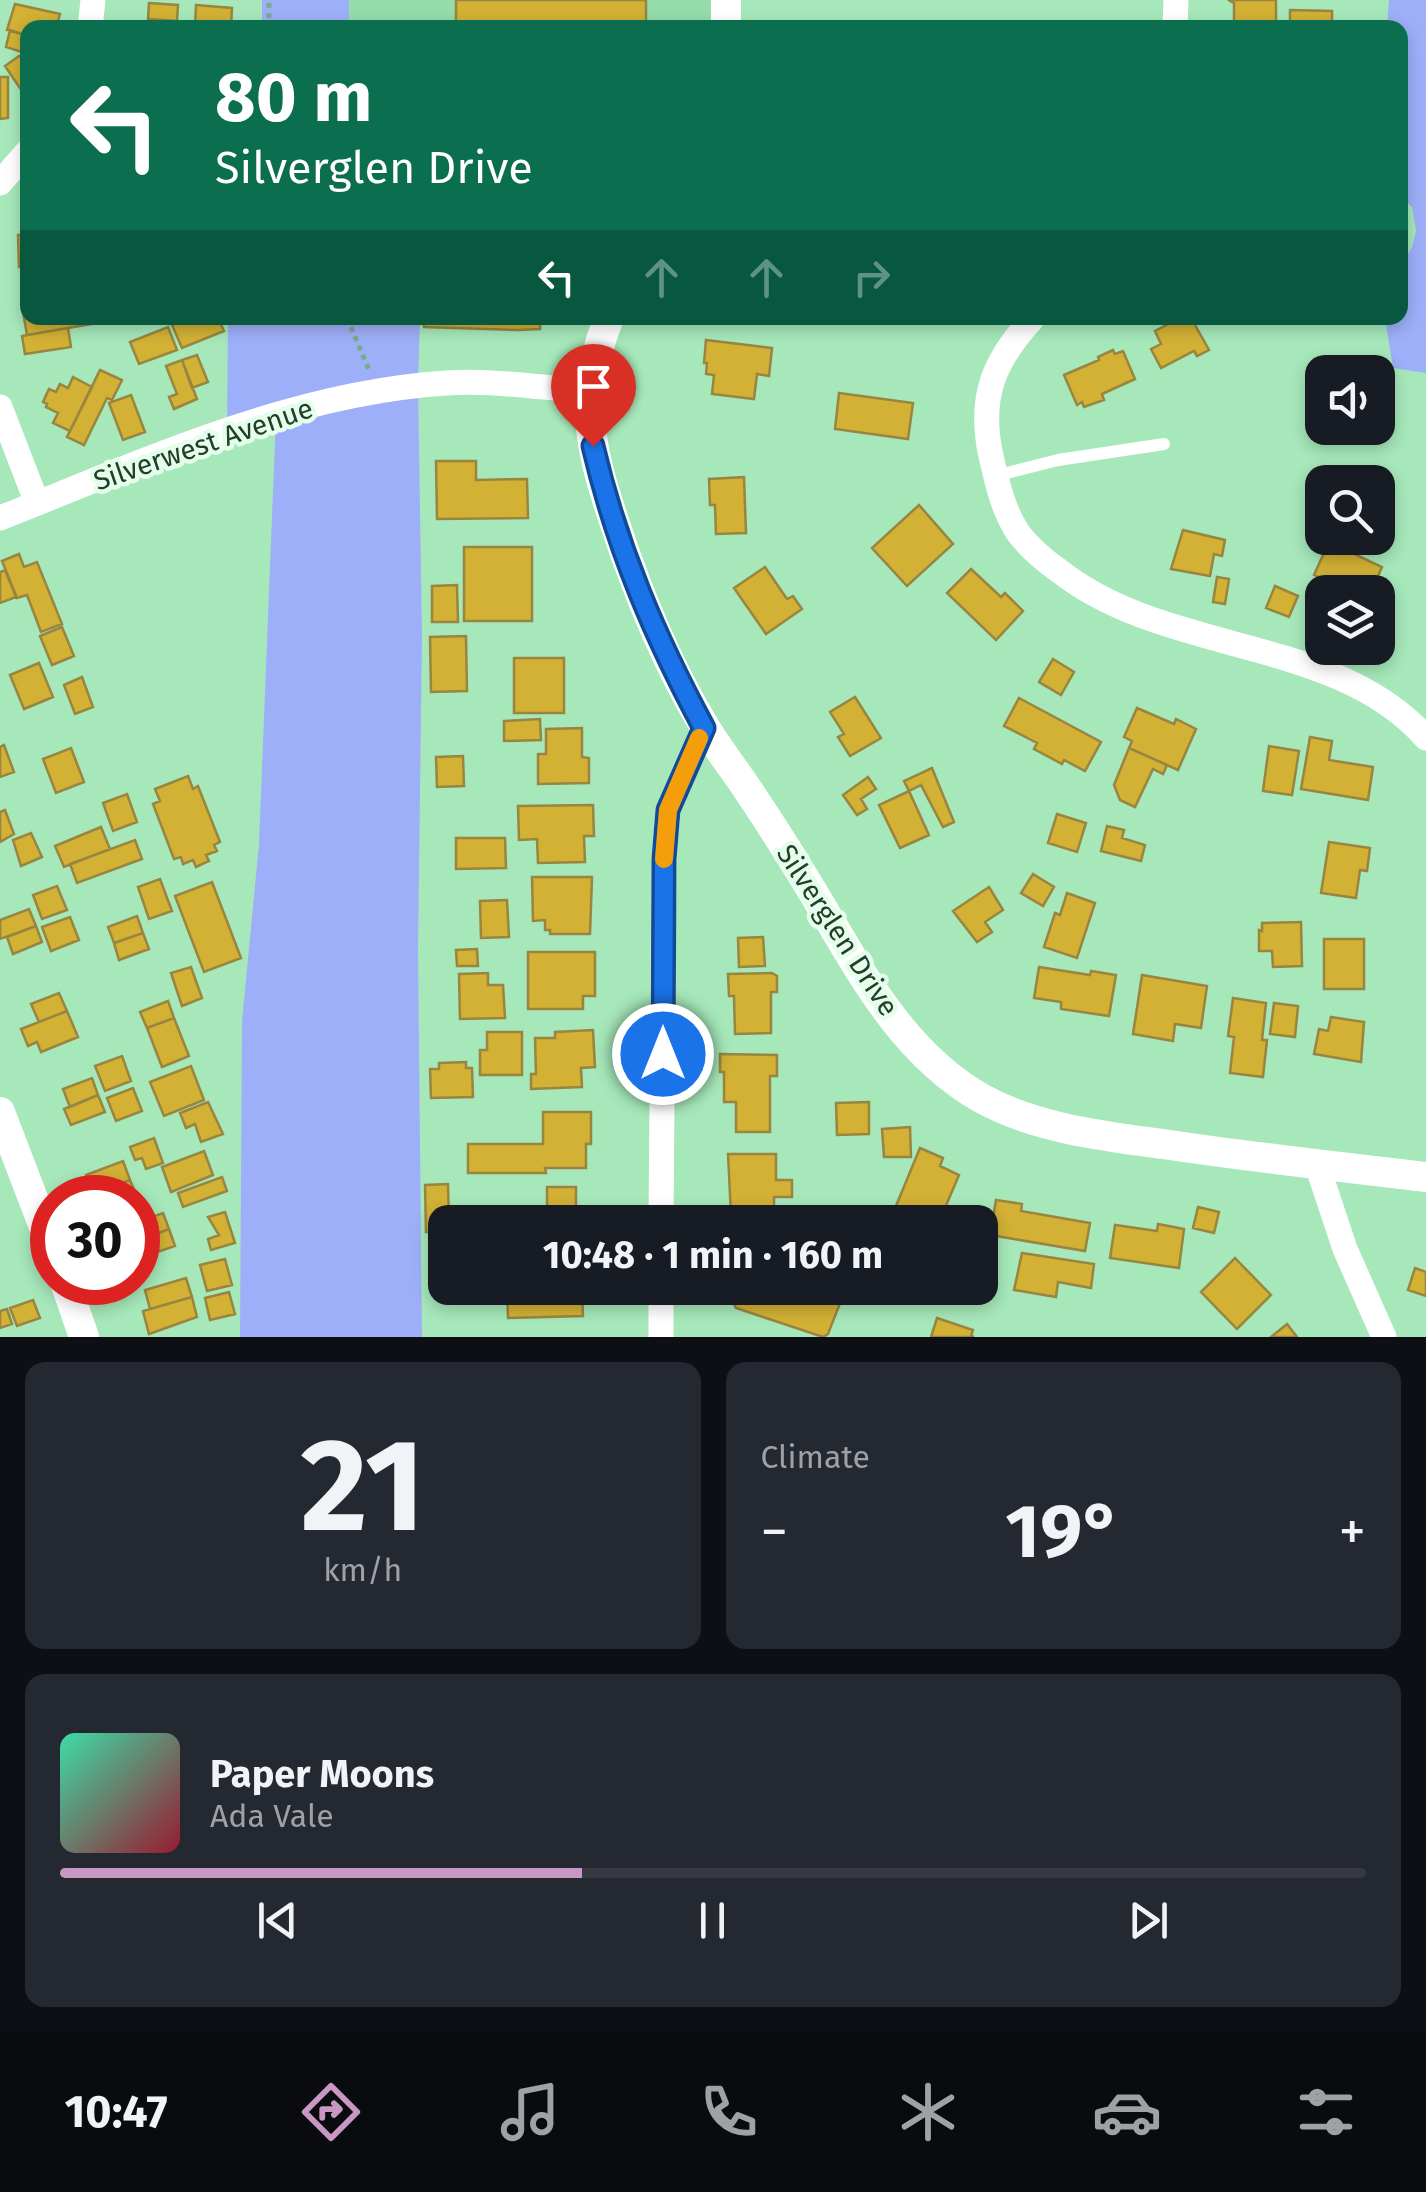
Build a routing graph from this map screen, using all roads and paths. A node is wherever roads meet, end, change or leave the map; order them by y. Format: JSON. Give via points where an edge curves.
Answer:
{"nodes":[{"id":1,"x":20,"y":160,"type":"edge"},
{"id":2,"x":0,"y":182,"type":"edge"},
{"id":3,"x":350,"y":325,"type":"edge"},
{"id":4,"x":607,"y":325,"type":"edge"},
{"id":5,"x":1026,"y":325,"type":"edge"},
{"id":6,"x":591,"y":390,"type":"junction"},
{"id":7,"x":377,"y":392,"type":"junction"},
{"id":8,"x":0,"y":407,"type":"edge"},
{"id":9,"x":1164,"y":444,"type":"dead end"},
{"id":10,"x":995,"y":476,"type":"junction"},
{"id":11,"x":37,"y":503,"type":"junction"},
{"id":12,"x":0,"y":518,"type":"edge"},
{"id":13,"x":704,"y":728,"type":"junction"},
{"id":14,"x":1426,"y":738,"type":"edge"},
{"id":15,"x":0,"y":1112,"type":"edge"},
{"id":16,"x":1316,"y":1166,"type":"junction"},
{"id":17,"x":1426,"y":1177,"type":"edge"},
{"id":18,"x":30,"y":1190,"type":"edge"},
{"id":19,"x":661,"y":1205,"type":"edge"},
{"id":20,"x":73,"y":1305,"type":"edge"},
{"id":21,"x":661,"y":1305,"type":"edge"},
{"id":22,"x":84,"y":1337,"type":"edge"},
{"id":23,"x":661,"y":1337,"type":"edge"},
{"id":24,"x":1384,"y":1337,"type":"edge"}],
"edges":[{"from":1,"to":2,"type":"street"},
{"from":3,"to":7,"type":"path"},
{"from":4,"to":6,"type":"street","name":"Silverglen Drive"},
{"from":5,"to":10,"type":"street","via":[[989,386]]},
{"from":6,"to":7,"type":"street","name":"Silverwest Avenue","via":[[504,382]]},
{"from":6,"to":13,"type":"street","name":"Silverglen Drive","via":[[593,446],[624,553],[665,656]]},
{"from":7,"to":11,"type":"street","name":"Silverwest Avenue","via":[[254,422]]},
{"from":8,"to":11,"type":"street"},
{"from":9,"to":10,"type":"lane"},
{"from":10,"to":14,"type":"street","via":[[1020,536],[1072,582],[1144,618],[1342,679],[1381,697]]},
{"from":11,"to":12,"type":"street","name":"Silverwest Avenue"},
{"from":13,"to":16,"type":"street","name":"Silverglen Drive","via":[[888,1011],[947,1076],[1008,1110],[1066,1127]]},
{"from":13,"to":19,"type":"street","via":[[675,788],[667,826]]},
{"from":15,"to":18,"type":"street"},
{"from":16,"to":17,"type":"street","name":"Silverglen Drive"},
{"from":16,"to":24,"type":"street"},
{"from":20,"to":22,"type":"street"},
{"from":21,"to":23,"type":"street"}]}
